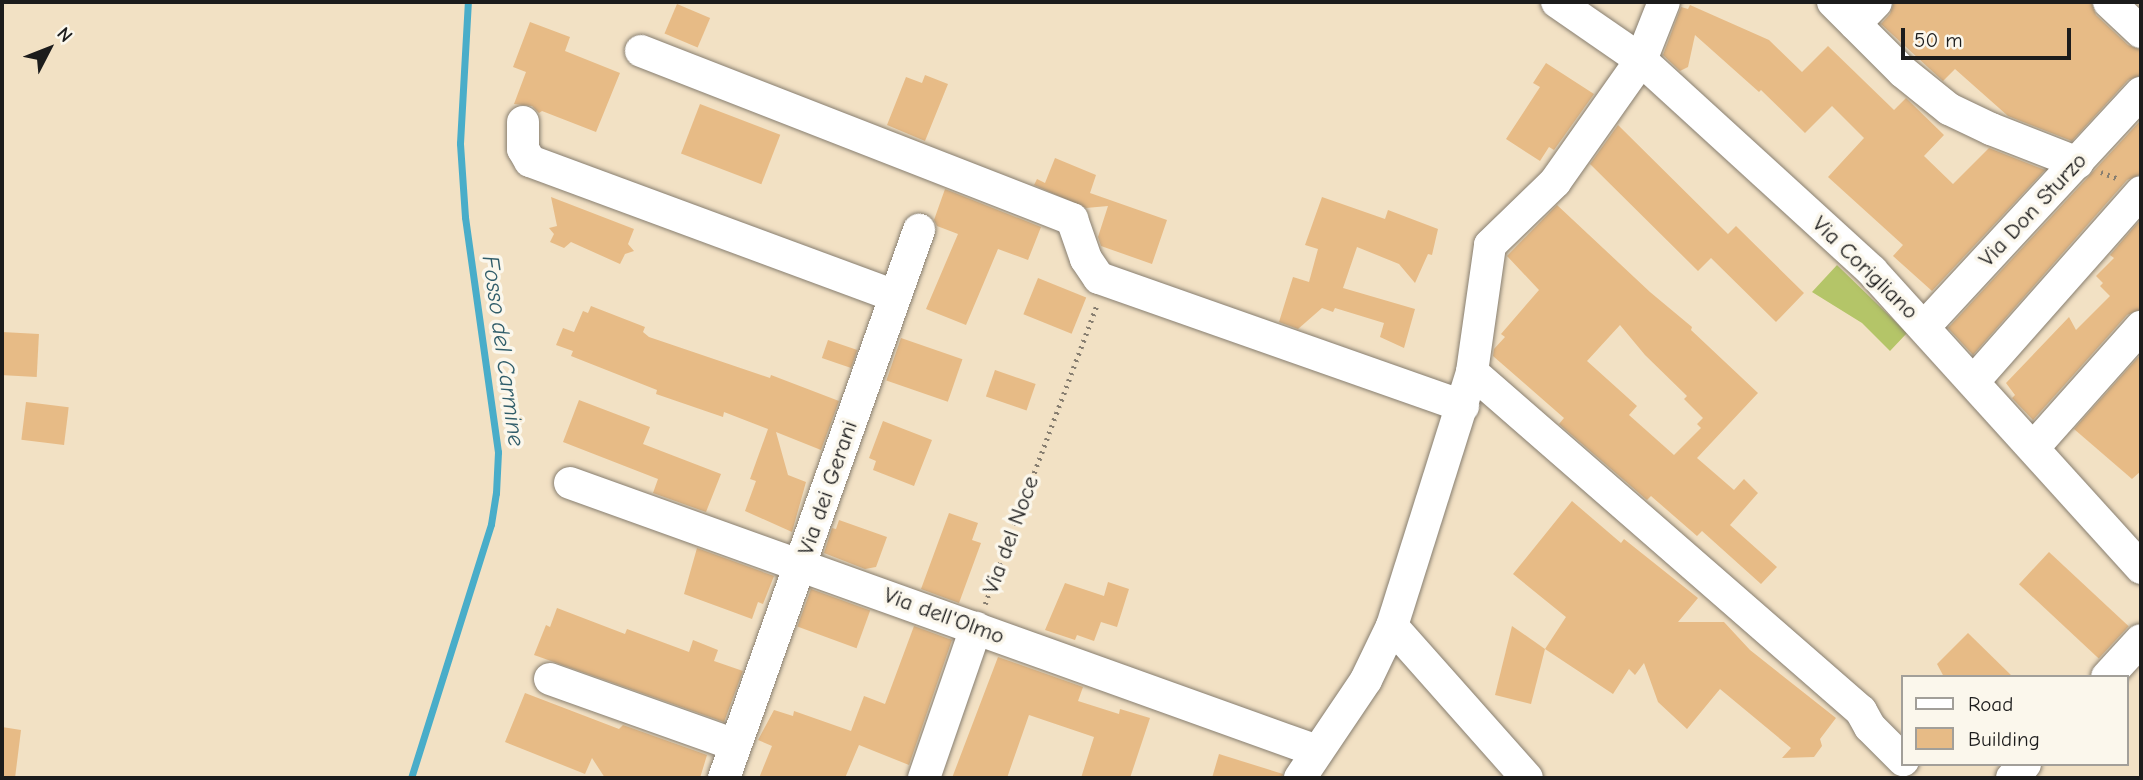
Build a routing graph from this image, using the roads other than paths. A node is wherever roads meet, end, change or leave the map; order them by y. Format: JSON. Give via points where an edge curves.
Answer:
{"nodes":[{"id":1,"x":1558,"y":2,"type":"edge"},
{"id":2,"x":1664,"y":2,"type":"edge"},
{"id":3,"x":1833,"y":2,"type":"edge"},
{"id":4,"x":2109,"y":2,"type":"edge"},
{"id":5,"x":1866,"y":13,"type":"edge"},
{"id":6,"x":2141,"y":32,"type":"edge"},
{"id":7,"x":641,"y":51,"type":"dead end"},
{"id":8,"x":1641,"y":60,"type":"junction"},
{"id":9,"x":2141,"y":93,"type":"edge"},
{"id":10,"x":523,"y":122,"type":"dead end"},
{"id":11,"x":2078,"y":163,"type":"junction"},
{"id":12,"x":2135,"y":187,"type":"edge"},
{"id":13,"x":919,"y":230,"type":"dead end"},
{"id":14,"x":895,"y":296,"type":"junction"},
{"id":15,"x":1925,"y":326,"type":"junction"},
{"id":16,"x":2141,"y":327,"type":"edge"},
{"id":17,"x":1472,"y":372,"type":"junction"},
{"id":18,"x":1974,"y":381,"type":"junction"},
{"id":19,"x":1463,"y":406,"type":"junction"},
{"id":20,"x":2034,"y":447,"type":"junction"},
{"id":21,"x":570,"y":483,"type":"dead end"},
{"id":22,"x":802,"y":564,"type":"junction"},
{"id":23,"x":2141,"y":568,"type":"edge"},
{"id":24,"x":1392,"y":626,"type":"junction"},
{"id":25,"x":976,"y":628,"type":"junction"},
{"id":26,"x":2141,"y":640,"type":"edge"},
{"id":27,"x":2109,"y":675,"type":"edge"},
{"id":28,"x":550,"y":679,"type":"dead end"},
{"id":29,"x":735,"y":745,"type":"junction"},
{"id":30,"x":1317,"y":751,"type":"junction"},
{"id":31,"x":1902,"y":759,"type":"edge"},
{"id":32,"x":724,"y":778,"type":"edge"},
{"id":33,"x":924,"y":778,"type":"edge"},
{"id":34,"x":1300,"y":778,"type":"edge"},
{"id":35,"x":1527,"y":778,"type":"edge"}],
"edges":[{"from":1,"to":8,"type":"street","name":"Via Corigliano"},
{"from":2,"to":8,"type":"street"},
{"from":3,"to":5,"type":"street"},
{"from":4,"to":6,"type":"street"},
{"from":5,"to":11,"type":"street","via":[[1903,72],[1949,109]]},
{"from":7,"to":19,"type":"street","via":[[1072,219],[1099,278]]},
{"from":8,"to":15,"type":"street","name":"Via Corigliano","via":[[1872,271]]},
{"from":8,"to":17,"type":"street","via":[[1555,182],[1490,245]]},
{"from":9,"to":11,"type":"street","name":"Via Don Sturzo"},
{"from":10,"to":14,"type":"street","via":[[523,149],[530,161]]},
{"from":11,"to":15,"type":"street","name":"Via Don Sturzo"},
{"from":12,"to":18,"type":"street"},
{"from":13,"to":14,"type":"street","name":"Via dei Gerani"},
{"from":14,"to":22,"type":"street","name":"Via dei Gerani"},
{"from":15,"to":18,"type":"street","name":"Via Corigliano"},
{"from":16,"to":20,"type":"street"},
{"from":17,"to":19,"type":"street"},
{"from":17,"to":31,"type":"street","via":[[1861,711],[1870,727]]},
{"from":18,"to":20,"type":"street","name":"Via Corigliano"},
{"from":19,"to":24,"type":"street"},
{"from":20,"to":23,"type":"street","name":"Via Corigliano"},
{"from":21,"to":22,"type":"street","name":"Via dell'Olmo"},
{"from":22,"to":25,"type":"street","name":"Via dell'Olmo"},
{"from":22,"to":29,"type":"street","name":"Via dei Gerani"},
{"from":24,"to":30,"type":"street","via":[[1366,680]]},
{"from":24,"to":35,"type":"street"},
{"from":25,"to":30,"type":"street","name":"Via dell'Olmo"},
{"from":25,"to":33,"type":"street"},
{"from":26,"to":27,"type":"street"},
{"from":28,"to":29,"type":"street"},
{"from":29,"to":32,"type":"street","name":"Via dei Gerani"},
{"from":30,"to":34,"type":"street"}]}
